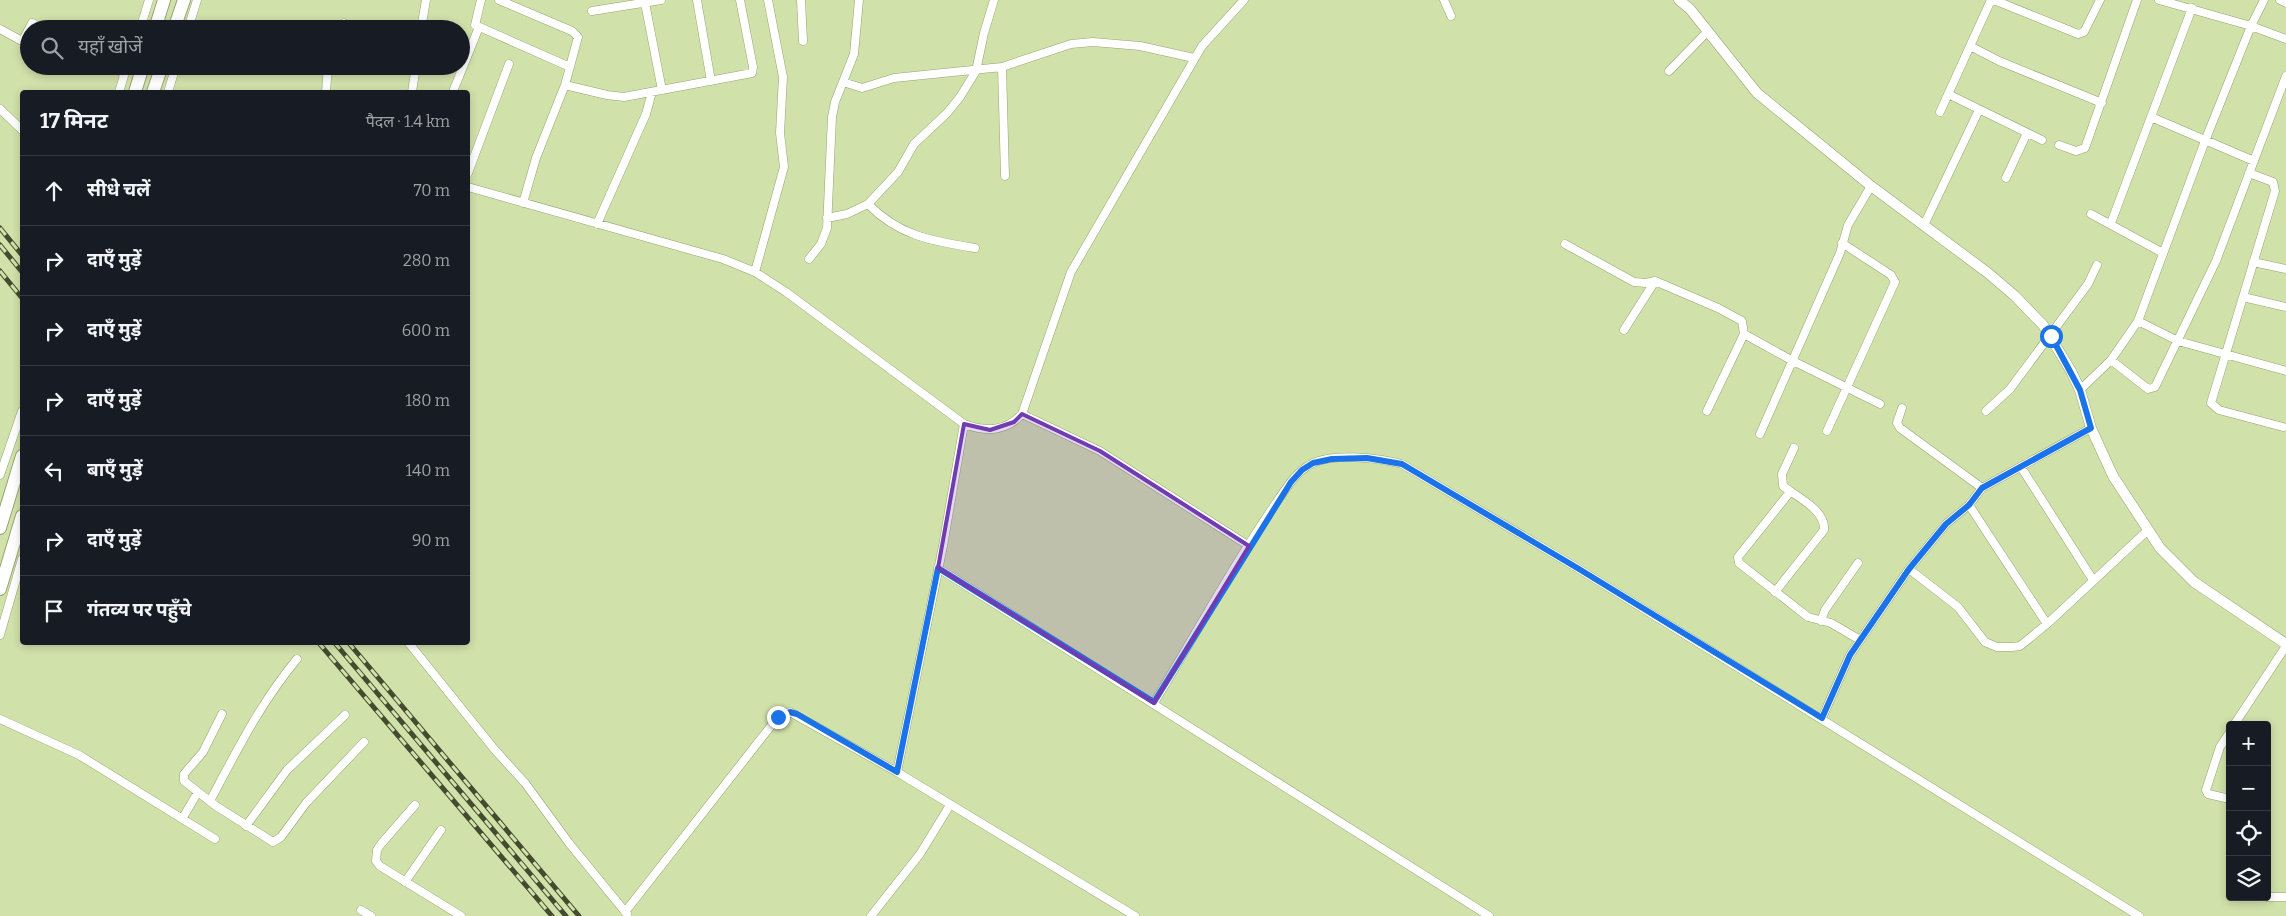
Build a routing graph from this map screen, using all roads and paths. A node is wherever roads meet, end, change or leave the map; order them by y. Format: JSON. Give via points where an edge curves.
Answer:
{"nodes":[{"id":1,"x":149,"y":0,"type":"edge"},
{"id":2,"x":164,"y":0,"type":"edge"},
{"id":3,"x":184,"y":0,"type":"edge"},
{"id":4,"x":197,"y":0,"type":"edge"},
{"id":5,"x":426,"y":0,"type":"edge"},
{"id":6,"x":481,"y":0,"type":"edge"},
{"id":7,"x":499,"y":0,"type":"edge"},
{"id":8,"x":661,"y":0,"type":"edge"},
{"id":9,"x":696,"y":0,"type":"edge"},
{"id":10,"x":740,"y":0,"type":"edge"},
{"id":11,"x":768,"y":0,"type":"edge"},
{"id":12,"x":800,"y":0,"type":"edge"},
{"id":13,"x":859,"y":0,"type":"edge"},
{"id":14,"x":994,"y":0,"type":"edge"},
{"id":15,"x":1244,"y":0,"type":"edge"},
{"id":16,"x":1444,"y":0,"type":"edge"},
{"id":17,"x":1679,"y":0,"type":"edge"},
{"id":18,"x":1993,"y":0,"type":"edge"},
{"id":19,"x":2100,"y":0,"type":"edge"},
{"id":20,"x":2137,"y":0,"type":"edge"},
{"id":21,"x":2159,"y":0,"type":"edge"},
{"id":22,"x":2264,"y":0,"type":"edge"},
{"id":23,"x":2280,"y":0,"type":"edge"},
{"id":24,"x":645,"y":3,"type":"junction"},
{"id":25,"x":2286,"y":3,"type":"edge"},
{"id":26,"x":2192,"y":8,"type":"junction"},
{"id":27,"x":592,"y":11,"type":"dead end"},
{"id":28,"x":1451,"y":16,"type":"dead end"},
{"id":29,"x":143,"y":20,"type":"edge"},
{"id":30,"x":158,"y":20,"type":"edge"},
{"id":31,"x":177,"y":20,"type":"edge"},
{"id":32,"x":191,"y":20,"type":"edge"},
{"id":33,"x":423,"y":20,"type":"edge"},
{"id":34,"x":2251,"y":26,"type":"junction"},
{"id":35,"x":479,"y":27,"type":"junction"},
{"id":36,"x":0,"y":29,"type":"edge"},
{"id":37,"x":1708,"y":31,"type":"junction"},
{"id":38,"x":2286,"y":39,"type":"edge"},
{"id":39,"x":20,"y":40,"type":"edge"},
{"id":40,"x":803,"y":41,"type":"dead end"},
{"id":41,"x":1970,"y":46,"type":"junction"},
{"id":42,"x":470,"y":49,"type":"edge"},
{"id":43,"x":1194,"y":58,"type":"junction"},
{"id":44,"x":509,"y":64,"type":"dead end"},
{"id":45,"x":570,"y":67,"type":"junction"},
{"id":46,"x":1002,"y":67,"type":"junction"},
{"id":47,"x":976,"y":70,"type":"junction"},
{"id":48,"x":1669,"y":71,"type":"dead end"},
{"id":49,"x":124,"y":75,"type":"edge"},
{"id":50,"x":140,"y":75,"type":"edge"},
{"id":51,"x":159,"y":75,"type":"edge"},
{"id":52,"x":173,"y":75,"type":"edge"},
{"id":53,"x":327,"y":75,"type":"edge"},
{"id":54,"x":415,"y":75,"type":"edge"},
{"id":55,"x":460,"y":75,"type":"edge"},
{"id":56,"x":2286,"y":76,"type":"edge"},
{"id":57,"x":711,"y":81,"type":"junction"},
{"id":58,"x":843,"y":82,"type":"junction"},
{"id":59,"x":565,"y":85,"type":"junction"},
{"id":60,"x":454,"y":89,"type":"dead end"},
{"id":61,"x":120,"y":90,"type":"edge"},
{"id":62,"x":136,"y":90,"type":"edge"},
{"id":63,"x":154,"y":90,"type":"edge"},
{"id":64,"x":169,"y":90,"type":"edge"},
{"id":65,"x":326,"y":90,"type":"edge"},
{"id":66,"x":412,"y":90,"type":"edge"},
{"id":67,"x":662,"y":90,"type":"junction"},
{"id":68,"x":652,"y":92,"type":"junction"},
{"id":69,"x":1948,"y":94,"type":"junction"},
{"id":70,"x":2102,"y":103,"type":"junction"},
{"id":71,"x":0,"y":109,"type":"edge"},
{"id":72,"x":1979,"y":110,"type":"junction"},
{"id":73,"x":1940,"y":112,"type":"dead end"},
{"id":74,"x":2151,"y":117,"type":"junction"},
{"id":75,"x":20,"y":128,"type":"edge"},
{"id":76,"x":2027,"y":133,"type":"junction"},
{"id":77,"x":2042,"y":140,"type":"dead end"},
{"id":78,"x":2205,"y":140,"type":"junction"},
{"id":79,"x":2059,"y":145,"type":"dead end"},
{"id":80,"x":2254,"y":161,"type":"junction"},
{"id":81,"x":470,"y":168,"type":"edge"},
{"id":82,"x":2249,"y":174,"type":"junction"},
{"id":83,"x":1005,"y":176,"type":"dead end"},
{"id":84,"x":2006,"y":178,"type":"dead end"},
{"id":85,"x":1871,"y":186,"type":"junction"},
{"id":86,"x":470,"y":189,"type":"edge"},
{"id":87,"x":523,"y":203,"type":"junction"},
{"id":88,"x":868,"y":204,"type":"junction"},
{"id":89,"x":2092,"y":214,"type":"dead end"},
{"id":90,"x":827,"y":218,"type":"junction"},
{"id":91,"x":2111,"y":223,"type":"junction"},
{"id":92,"x":598,"y":224,"type":"junction"},
{"id":93,"x":1924,"y":225,"type":"junction"},
{"id":94,"x":1842,"y":243,"type":"junction"},
{"id":95,"x":1565,"y":244,"type":"dead end"},
{"id":96,"x":975,"y":248,"type":"dead end"},
{"id":97,"x":2163,"y":253,"type":"junction"},
{"id":98,"x":809,"y":259,"type":"dead end"},
{"id":99,"x":2253,"y":262,"type":"junction"},
{"id":100,"x":2097,"y":265,"type":"dead end"},
{"id":101,"x":2286,"y":270,"type":"edge"},
{"id":102,"x":755,"y":272,"type":"junction"},
{"id":103,"x":1655,"y":281,"type":"junction"},
{"id":104,"x":2243,"y":297,"type":"junction"},
{"id":105,"x":2286,"y":307,"type":"edge"},
{"id":106,"x":2138,"y":321,"type":"junction"},
{"id":107,"x":1624,"y":330,"type":"dead end"},
{"id":108,"x":1744,"y":334,"type":"junction"},
{"id":109,"x":2051,"y":336,"type":"junction"},
{"id":110,"x":2178,"y":341,"type":"junction"},
{"id":111,"x":2226,"y":355,"type":"junction"},
{"id":112,"x":2112,"y":360,"type":"junction"},
{"id":113,"x":1793,"y":362,"type":"junction"},
{"id":114,"x":2286,"y":371,"type":"edge"},
{"id":115,"x":1848,"y":388,"type":"junction"},
{"id":116,"x":2080,"y":390,"type":"junction"},
{"id":117,"x":1880,"y":404,"type":"dead end"},
{"id":118,"x":1902,"y":408,"type":"dead end"},
{"id":119,"x":1707,"y":411,"type":"dead end"},
{"id":120,"x":1986,"y":411,"type":"dead end"},
{"id":121,"x":1022,"y":414,"type":"junction"},
{"id":122,"x":20,"y":416,"type":"edge"},
{"id":123,"x":964,"y":424,"type":"junction"},
{"id":124,"x":2283,"y":427,"type":"dead end"},
{"id":125,"x":2091,"y":428,"type":"junction"},
{"id":126,"x":1827,"y":431,"type":"dead end"},
{"id":127,"x":1760,"y":434,"type":"dead end"},
{"id":128,"x":1794,"y":448,"type":"dead end"},
{"id":129,"x":3,"y":460,"type":"edge"},
{"id":130,"x":20,"y":463,"type":"edge"},
{"id":131,"x":2021,"y":467,"type":"junction"},
{"id":132,"x":0,"y":475,"type":"edge"},
{"id":133,"x":1982,"y":488,"type":"junction"},
{"id":134,"x":1790,"y":492,"type":"junction"},
{"id":135,"x":1969,"y":505,"type":"junction"},
{"id":136,"x":20,"y":523,"type":"edge"},
{"id":137,"x":0,"y":528,"type":"edge"},
{"id":138,"x":2148,"y":530,"type":"junction"},
{"id":139,"x":1249,"y":546,"type":"junction"},
{"id":140,"x":1858,"y":563,"type":"dead end"},
{"id":141,"x":20,"y":566,"type":"edge"},
{"id":142,"x":938,"y":568,"type":"junction"},
{"id":143,"x":1909,"y":569,"type":"junction"},
{"id":144,"x":2093,"y":580,"type":"junction"},
{"id":145,"x":0,"y":588,"type":"edge"},
{"id":146,"x":1775,"y":592,"type":"junction"},
{"id":147,"x":1821,"y":621,"type":"junction"},
{"id":148,"x":2047,"y":624,"type":"junction"},
{"id":149,"x":0,"y":635,"type":"edge"},
{"id":150,"x":1860,"y":640,"type":"junction"},
{"id":151,"x":410,"y":645,"type":"edge"},
{"id":152,"x":2286,"y":645,"type":"edge"},
{"id":153,"x":297,"y":659,"type":"dead end"},
{"id":154,"x":1154,"y":702,"type":"junction"},
{"id":155,"x":222,"y":714,"type":"dead end"},
{"id":156,"x":345,"y":715,"type":"dead end"},
{"id":157,"x":1822,"y":718,"type":"junction"},
{"id":158,"x":0,"y":719,"type":"edge"},
{"id":159,"x":2237,"y":721,"type":"edge"},
{"id":160,"x":2226,"y":738,"type":"edge"},
{"id":161,"x":364,"y":742,"type":"dead end"},
{"id":162,"x":897,"y":772,"type":"junction"},
{"id":163,"x":198,"y":792,"type":"junction"},
{"id":164,"x":2226,"y":798,"type":"edge"},
{"id":165,"x":210,"y":801,"type":"junction"},
{"id":166,"x":415,"y":805,"type":"dead end"},
{"id":167,"x":950,"y":805,"type":"junction"},
{"id":168,"x":182,"y":819,"type":"junction"},
{"id":169,"x":246,"y":826,"type":"junction"},
{"id":170,"x":441,"y":830,"type":"dead end"},
{"id":171,"x":215,"y":839,"type":"dead end"},
{"id":172,"x":405,"y":882,"type":"junction"},
{"id":173,"x":2271,"y":897,"type":"edge"},
{"id":174,"x":2286,"y":897,"type":"edge"},
{"id":175,"x":361,"y":910,"type":"dead end"},
{"id":176,"x":627,"y":914,"type":"edge"},
{"id":177,"x":370,"y":916,"type":"edge"},
{"id":178,"x":461,"y":916,"type":"edge"},
{"id":179,"x":871,"y":916,"type":"edge"},
{"id":180,"x":1135,"y":916,"type":"edge"},
{"id":181,"x":1489,"y":916,"type":"edge"},
{"id":182,"x":2139,"y":916,"type":"edge"}],
"edges":[{"from":1,"to":29,"type":"street"},
{"from":2,"to":30,"type":"main road"},
{"from":3,"to":31,"type":"main road"},
{"from":4,"to":32,"type":"street"},
{"from":5,"to":33,"type":"street"},
{"from":6,"to":35,"type":"street","via":[[475,21]]},
{"from":7,"to":45,"type":"street","via":[[576,34],[578,41]]},
{"from":8,"to":24,"type":"street"},
{"from":9,"to":57,"type":"street"},
{"from":10,"to":57,"type":"street","via":[[753,71]]},
{"from":11,"to":102,"type":"street","via":[[783,77],[780,133],[784,167]]},
{"from":12,"to":40,"type":"street"},
{"from":13,"to":58,"type":"street","via":[[854,54]]},
{"from":14,"to":47,"type":"street"},
{"from":15,"to":43,"type":"street"},
{"from":16,"to":28,"type":"street"},
{"from":17,"to":37,"type":"street"},
{"from":18,"to":19,"type":"street","via":[[2078,34],[2084,32]]},
{"from":18,"to":41,"type":"street"},
{"from":20,"to":70,"type":"street"},
{"from":21,"to":26,"type":"street"},
{"from":22,"to":34,"type":"street"},
{"from":23,"to":25,"type":"street"},
{"from":24,"to":27,"type":"street"},
{"from":24,"to":67,"type":"street"},
{"from":26,"to":34,"type":"street"},
{"from":26,"to":74,"type":"street"},
{"from":34,"to":38,"type":"street"},
{"from":34,"to":78,"type":"street"},
{"from":35,"to":42,"type":"street"},
{"from":35,"to":45,"type":"street"},
{"from":36,"to":39,"type":"street"},
{"from":37,"to":48,"type":"street"},
{"from":37,"to":85,"type":"street","via":[[1757,93]]},
{"from":41,"to":69,"type":"street"},
{"from":41,"to":70,"type":"street"},
{"from":43,"to":46,"type":"street","via":[[1140,46],[1093,42],[1071,44]]},
{"from":43,"to":121,"type":"street","via":[[1071,272]]},
{"from":44,"to":81,"type":"street"},
{"from":45,"to":59,"type":"street"},
{"from":46,"to":47,"type":"street"},
{"from":46,"to":83,"type":"street"},
{"from":47,"to":58,"type":"street","via":[[894,78],[862,88]]},
{"from":47,"to":88,"type":"street","via":[[960,97],[914,144],[898,172]]},
{"from":49,"to":61,"type":"street"},
{"from":50,"to":62,"type":"main road"},
{"from":51,"to":63,"type":"main road"},
{"from":52,"to":64,"type":"street"},
{"from":53,"to":65,"type":"street"},
{"from":54,"to":66,"type":"street"},
{"from":55,"to":60,"type":"street"},
{"from":56,"to":80,"type":"street"},
{"from":57,"to":67,"type":"street"},
{"from":58,"to":90,"type":"street","via":[[832,117]]},
{"from":59,"to":68,"type":"street","via":[[618,97]]},
{"from":59,"to":87,"type":"street","via":[[536,158]]},
{"from":67,"to":68,"type":"street"},
{"from":68,"to":92,"type":"street","via":[[646,114]]},
{"from":69,"to":72,"type":"street"},
{"from":69,"to":73,"type":"street"},
{"from":70,"to":79,"type":"street","via":[[2085,148],[2076,152]]},
{"from":71,"to":75,"type":"street"},
{"from":72,"to":76,"type":"street"},
{"from":72,"to":93,"type":"street"},
{"from":74,"to":78,"type":"street"},
{"from":74,"to":91,"type":"street"},
{"from":76,"to":77,"type":"street"},
{"from":76,"to":84,"type":"street"},
{"from":78,"to":80,"type":"street"},
{"from":78,"to":97,"type":"street"},
{"from":80,"to":82,"type":"street"},
{"from":82,"to":99,"type":"street","via":[[2275,185]]},
{"from":82,"to":110,"type":"street","via":[[2216,261]]},
{"from":85,"to":93,"type":"street"},
{"from":85,"to":94,"type":"street","via":[[1848,225]]},
{"from":86,"to":87,"type":"street"},
{"from":87,"to":92,"type":"street"},
{"from":88,"to":90,"type":"street","via":[[847,214]]},
{"from":88,"to":96,"type":"street","via":[[891,224],[915,235]]},
{"from":89,"to":91,"type":"street"},
{"from":90,"to":98,"type":"street","via":[[825,236]]},
{"from":91,"to":97,"type":"street"},
{"from":92,"to":102,"type":"street"},
{"from":93,"to":109,"type":"street","via":[[2015,296]]},
{"from":94,"to":113,"type":"street"},
{"from":94,"to":115,"type":"street","via":[[1891,275],[1895,282]]},
{"from":95,"to":103,"type":"street","via":[[1634,282]]},
{"from":97,"to":106,"type":"street"},
{"from":99,"to":101,"type":"street"},
{"from":99,"to":104,"type":"street"},
{"from":100,"to":109,"type":"street","via":[[2088,284]]},
{"from":102,"to":123,"type":"street"},
{"from":103,"to":107,"type":"street"},
{"from":103,"to":108,"type":"street","via":[[1742,321]]},
{"from":104,"to":105,"type":"street"},
{"from":104,"to":111,"type":"street"},
{"from":106,"to":110,"type":"street"},
{"from":106,"to":112,"type":"street"},
{"from":108,"to":113,"type":"street"},
{"from":108,"to":119,"type":"street"},
{"from":109,"to":116,"type":"street"},
{"from":109,"to":120,"type":"street","via":[[2010,389]]},
{"from":110,"to":111,"type":"street"},
{"from":110,"to":112,"type":"street","via":[[2152,389]]},
{"from":111,"to":114,"type":"street"},
{"from":111,"to":124,"type":"street","via":[[2211,399],[2213,406]]},
{"from":112,"to":116,"type":"street"},
{"from":113,"to":115,"type":"street"},
{"from":113,"to":127,"type":"street"},
{"from":115,"to":117,"type":"street"},
{"from":115,"to":126,"type":"street"},
{"from":116,"to":125,"type":"street"},
{"from":118,"to":133,"type":"street","via":[[1897,422],[1900,428]]},
{"from":121,"to":123,"type":"street","via":[[1005,427],[990,430]]},
{"from":121,"to":139,"type":"street","via":[[1100,451]]},
{"from":122,"to":129,"type":"street"},
{"from":123,"to":142,"type":"street"},
{"from":125,"to":131,"type":"street"},
{"from":125,"to":138,"type":"street","via":[[2113,476]]},
{"from":128,"to":134,"type":"street","via":[[1781,481]]},
{"from":129,"to":132,"type":"street"},
{"from":130,"to":137,"type":"main road"},
{"from":131,"to":133,"type":"street"},
{"from":131,"to":144,"type":"street"},
{"from":133,"to":135,"type":"street"},
{"from":134,"to":146,"type":"street","via":[[1821,515],[1824,530]]},
{"from":134,"to":146,"type":"street","via":[[1738,557],[1740,565]]},
{"from":135,"to":143,"type":"street","via":[[1946,524]]},
{"from":135,"to":148,"type":"street"},
{"from":136,"to":145,"type":"main road"},
{"from":138,"to":144,"type":"street"},
{"from":138,"to":152,"type":"street","via":[[2160,548],[2194,582]]},
{"from":139,"to":154,"type":"street"},
{"from":139,"to":157,"type":"street","via":[[1291,482],[1313,463],[1367,458],[1402,464]]},
{"from":140,"to":147,"type":"street","via":[[1824,610]]},
{"from":141,"to":149,"type":"street"},
{"from":142,"to":154,"type":"street"},
{"from":142,"to":162,"type":"street"},
{"from":143,"to":148,"type":"street","via":[[1958,608],[1981,638],[1991,645],[2003,648],[2020,646]]},
{"from":143,"to":150,"type":"street"},
{"from":144,"to":148,"type":"street"},
{"from":146,"to":147,"type":"street","via":[[1808,617]]},
{"from":147,"to":150,"type":"street","via":[[1831,623]]},
{"from":150,"to":157,"type":"street"},
{"from":151,"to":176,"type":"street","via":[[525,783]]},
{"from":152,"to":159,"type":"street"},
{"from":153,"to":165,"type":"street","via":[[258,713]]},
{"from":154,"to":181,"type":"street"},
{"from":155,"to":163,"type":"street","via":[[203,752],[182,778]]},
{"from":156,"to":169,"type":"street","via":[[287,770]]},
{"from":157,"to":182,"type":"street"},
{"from":158,"to":168,"type":"street","via":[[79,756]]},
{"from":160,"to":164,"type":"street","via":[[2206,790],[2208,794]]},
{"from":161,"to":169,"type":"street","via":[[277,841],[269,841]]},
{"from":162,"to":167,"type":"street"},
{"from":162,"to":176,"type":"street","via":[[797,714],[784,713]]},
{"from":163,"to":165,"type":"street"},
{"from":163,"to":168,"type":"street"},
{"from":165,"to":169,"type":"street"},
{"from":166,"to":172,"type":"street","via":[[381,844],[375,856],[380,866]]},
{"from":167,"to":179,"type":"street","via":[[920,854]]},
{"from":167,"to":180,"type":"street"},
{"from":168,"to":171,"type":"street"},
{"from":170,"to":172,"type":"street"},
{"from":172,"to":178,"type":"street"},
{"from":173,"to":174,"type":"street"},
{"from":175,"to":177,"type":"street"}]}
